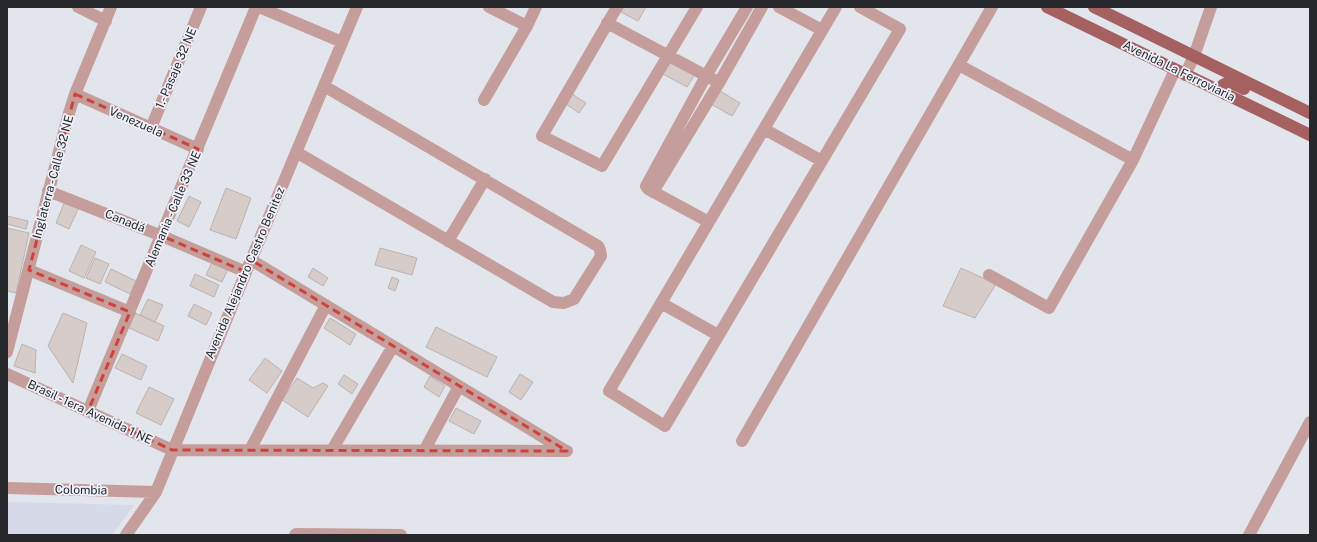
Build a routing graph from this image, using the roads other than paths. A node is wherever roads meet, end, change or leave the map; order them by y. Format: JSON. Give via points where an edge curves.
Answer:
{"nodes":[{"id":1,"x":78,"y":7,"type":"edge"},
{"id":2,"x":111,"y":7,"type":"edge"},
{"id":3,"x":202,"y":7,"type":"edge"},
{"id":4,"x":256,"y":7,"type":"edge"},
{"id":5,"x":259,"y":7,"type":"edge"},
{"id":6,"x":357,"y":7,"type":"edge"},
{"id":7,"x":489,"y":7,"type":"edge"},
{"id":8,"x":536,"y":7,"type":"edge"},
{"id":9,"x":617,"y":7,"type":"edge"},
{"id":10,"x":697,"y":7,"type":"edge"},
{"id":11,"x":747,"y":7,"type":"edge"},
{"id":12,"x":762,"y":7,"type":"edge"},
{"id":13,"x":779,"y":7,"type":"edge"},
{"id":14,"x":836,"y":7,"type":"edge"},
{"id":15,"x":860,"y":7,"type":"edge"},
{"id":16,"x":992,"y":7,"type":"edge"},
{"id":17,"x":1048,"y":7,"type":"edge"},
{"id":18,"x":1094,"y":7,"type":"edge"},
{"id":19,"x":1211,"y":7,"type":"edge"},
{"id":20,"x":106,"y":21,"type":"junction"},
{"id":21,"x":607,"y":23,"type":"junction"},
{"id":22,"x":527,"y":26,"type":"junction"},
{"id":23,"x":822,"y":30,"type":"junction"},
{"id":24,"x":342,"y":42,"type":"junction"},
{"id":25,"x":668,"y":56,"type":"junction"},
{"id":26,"x":1194,"y":56,"type":"junction"},
{"id":27,"x":959,"y":65,"type":"junction"},
{"id":28,"x":1180,"y":73,"type":"junction"},
{"id":29,"x":706,"y":76,"type":"junction"},
{"id":30,"x":719,"y":83,"type":"junction"},
{"id":31,"x":324,"y":86,"type":"junction"},
{"id":32,"x":75,"y":94,"type":"junction"},
{"id":33,"x":1225,"y":94,"type":"junction"},
{"id":34,"x":484,"y":100,"type":"dead end"},
{"id":35,"x":1284,"y":100,"type":"junction"},
{"id":36,"x":1310,"y":113,"type":"edge"},
{"id":37,"x":151,"y":128,"type":"junction"},
{"id":38,"x":764,"y":129,"type":"junction"},
{"id":39,"x":1310,"y":135,"type":"edge"},
{"id":40,"x":198,"y":149,"type":"junction"},
{"id":41,"x":296,"y":152,"type":"junction"},
{"id":42,"x":1133,"y":160,"type":"junction"},
{"id":43,"x":822,"y":162,"type":"junction"},
{"id":44,"x":484,"y":179,"type":"junction"},
{"id":45,"x":48,"y":191,"type":"junction"},
{"id":46,"x":653,"y":192,"type":"junction"},
{"id":47,"x":709,"y":222,"type":"junction"},
{"id":48,"x":162,"y":236,"type":"junction"},
{"id":49,"x":448,"y":241,"type":"junction"},
{"id":50,"x":251,"y":260,"type":"junction"},
{"id":51,"x":29,"y":270,"type":"junction"},
{"id":52,"x":246,"y":272,"type":"junction"},
{"id":53,"x":989,"y":275,"type":"dead end"},
{"id":54,"x":661,"y":303,"type":"junction"},
{"id":55,"x":326,"y":306,"type":"junction"},
{"id":56,"x":130,"y":312,"type":"junction"},
{"id":57,"x":718,"y":335,"type":"junction"},
{"id":58,"x":393,"y":346,"type":"junction"},
{"id":59,"x":7,"y":352,"type":"edge"},
{"id":60,"x":7,"y":374,"type":"edge"},
{"id":61,"x":459,"y":386,"type":"junction"},
{"id":62,"x":88,"y":411,"type":"junction"},
{"id":63,"x":1310,"y":422,"type":"edge"},
{"id":64,"x":1306,"y":439,"type":"edge"},
{"id":65,"x":742,"y":441,"type":"dead end"},
{"id":66,"x":172,"y":450,"type":"junction"},
{"id":67,"x":250,"y":450,"type":"junction"},
{"id":68,"x":332,"y":450,"type":"junction"},
{"id":69,"x":424,"y":451,"type":"junction"},
{"id":70,"x":7,"y":488,"type":"edge"},
{"id":71,"x":156,"y":492,"type":"junction"},
{"id":72,"x":126,"y":535,"type":"edge"},
{"id":73,"x":295,"y":535,"type":"edge"},
{"id":74,"x":401,"y":535,"type":"edge"},
{"id":75,"x":1249,"y":535,"type":"edge"}],
"edges":[{"from":1,"to":20,"type":"street"},
{"from":2,"to":20,"type":"street","name":"Inglaterra - Calle 32 NE"},
{"from":3,"to":37,"type":"street","name":"1.- Pasaje 32 NE"},
{"from":4,"to":40,"type":"street","name":"Alemania - Calle 33 NE"},
{"from":5,"to":24,"type":"street"},
{"from":6,"to":24,"type":"street","name":"Avenida Alejandro Castro Benitez"},
{"from":7,"to":22,"type":"street"},
{"from":8,"to":22,"type":"street"},
{"from":9,"to":21,"type":"street"},
{"from":10,"to":25,"type":"street"},
{"from":11,"to":29,"type":"street"},
{"from":12,"to":30,"type":"street"},
{"from":13,"to":23,"type":"street"},
{"from":14,"to":23,"type":"street"},
{"from":15,"to":43,"type":"street","via":[[900,29]]},
{"from":16,"to":27,"type":"street"},
{"from":17,"to":28,"type":"main road","name":"Avenida La Ferroviaria"},
{"from":18,"to":26,"type":"main road","name":"Avenida La Ferroviaria"},
{"from":19,"to":26,"type":"street"},
{"from":20,"to":32,"type":"street","name":"Inglaterra - Calle 32 NE"},
{"from":21,"to":25,"type":"street"},
{"from":21,"to":25,"type":"street","via":[[542,136],[602,166]]},
{"from":22,"to":34,"type":"street"},
{"from":23,"to":38,"type":"street"},
{"from":24,"to":31,"type":"street","name":"Avenida Alejandro Castro Benitez"},
{"from":25,"to":29,"type":"street"},
{"from":26,"to":28,"type":"street"},
{"from":26,"to":35,"type":"main road","name":"Avenida La Ferroviaria"},
{"from":27,"to":42,"type":"street"},
{"from":27,"to":65,"type":"street"},
{"from":28,"to":33,"type":"main road","name":"Avenida La Ferroviaria"},
{"from":28,"to":42,"type":"street"},
{"from":29,"to":30,"type":"street"},
{"from":29,"to":46,"type":"street","via":[[648,180],[646,186]]},
{"from":30,"to":46,"type":"street"},
{"from":31,"to":41,"type":"street","name":"Avenida Alejandro Castro Benitez"},
{"from":31,"to":44,"type":"street"},
{"from":32,"to":37,"type":"street","name":"Venezuela"},
{"from":32,"to":45,"type":"street","name":"Inglaterra - Calle 32 NE"},
{"from":33,"to":35,"type":"main road","via":[[1222,88],[1226,82],[1264,99]]},
{"from":33,"to":39,"type":"main road","name":"Avenida La Ferroviaria"},
{"from":35,"to":36,"type":"main road","name":"Avenida La Ferroviaria"},
{"from":37,"to":40,"type":"street","name":"Venezuela"},
{"from":38,"to":43,"type":"street"},
{"from":38,"to":47,"type":"street"},
{"from":40,"to":48,"type":"street","name":"Alemania - Calle 33 NE"},
{"from":41,"to":49,"type":"street"},
{"from":41,"to":50,"type":"street","name":"Avenida Alejandro Castro Benitez"},
{"from":42,"to":53,"type":"street","via":[[1048,308]]},
{"from":43,"to":57,"type":"street"},
{"from":44,"to":49,"type":"street"},
{"from":44,"to":49,"type":"street","via":[[598,246],[601,256],[574,299],[564,303],[553,302]]},
{"from":45,"to":48,"type":"street","name":"Canadá"},
{"from":45,"to":51,"type":"street","name":"Inglaterra - Calle 32 NE"},
{"from":46,"to":47,"type":"street"},
{"from":47,"to":54,"type":"street"},
{"from":48,"to":52,"type":"street","name":"Canadá"},
{"from":48,"to":56,"type":"street","name":"Alemania - Calle 33 NE"},
{"from":50,"to":52,"type":"street","name":"Avenida Alejandro Castro Benitez"},
{"from":50,"to":55,"type":"street"},
{"from":51,"to":56,"type":"street"},
{"from":51,"to":59,"type":"street","name":"Inglaterra - Calle 32 NE"},
{"from":52,"to":66,"type":"street","name":"Avenida Alejandro Castro Benitez"},
{"from":54,"to":57,"type":"street"},
{"from":54,"to":57,"type":"street","via":[[609,391],[665,426]]},
{"from":55,"to":58,"type":"street"},
{"from":55,"to":67,"type":"street"},
{"from":56,"to":62,"type":"street","name":"Alemania - Calle 33 NE"},
{"from":58,"to":61,"type":"street"},
{"from":58,"to":68,"type":"street"},
{"from":60,"to":62,"type":"street","name":"Brasil - 1era Avenida 1 NE"},
{"from":61,"to":69,"type":"street"},
{"from":61,"to":69,"type":"street","via":[[567,451]]},
{"from":62,"to":66,"type":"street","name":"Brasil - 1era Avenida 1 NE"},
{"from":63,"to":64,"type":"street"},
{"from":64,"to":75,"type":"street"},
{"from":66,"to":67,"type":"street"},
{"from":66,"to":71,"type":"street","name":"Avenida Alejandro Castro Benitez"},
{"from":67,"to":68,"type":"street"},
{"from":68,"to":69,"type":"street"},
{"from":70,"to":71,"type":"street","name":"Colombia"},
{"from":71,"to":72,"type":"street","name":"Avenida Alejandro Castro Benitez"},
{"from":73,"to":74,"type":"street"}]}
